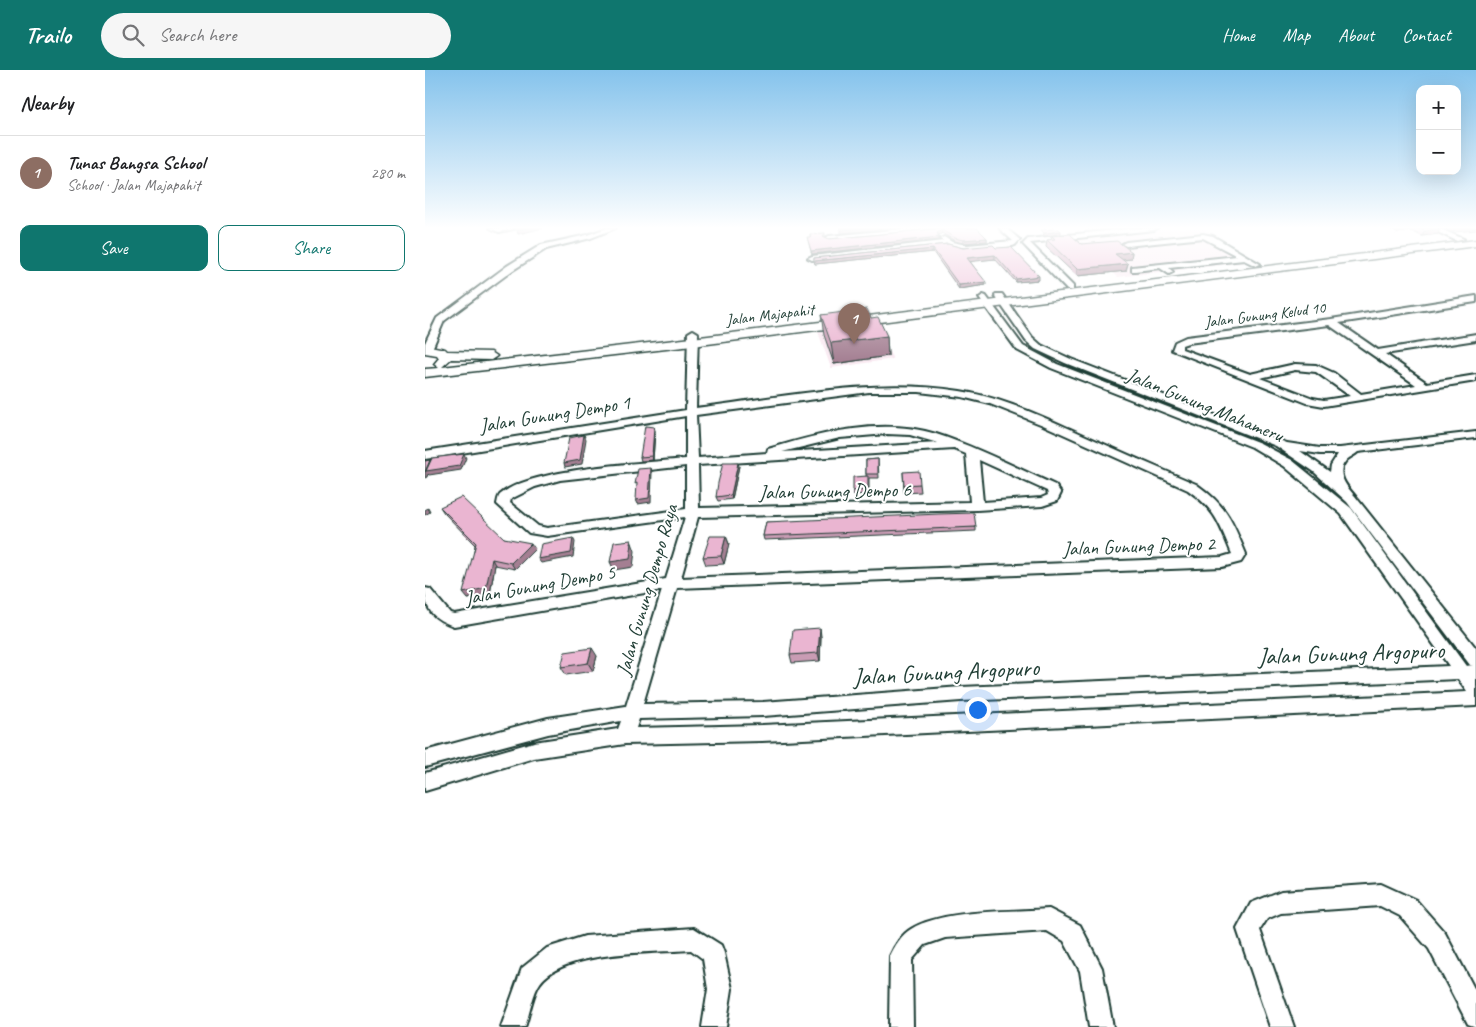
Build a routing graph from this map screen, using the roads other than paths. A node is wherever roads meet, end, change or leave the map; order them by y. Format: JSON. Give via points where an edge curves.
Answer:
{"nodes":[{"id":1,"x":504,"y":273,"type":"edge"},
{"id":2,"x":1050,"y":273,"type":"edge"},
{"id":3,"x":1183,"y":273,"type":"edge"},
{"id":4,"x":1212,"y":273,"type":"edge"},
{"id":5,"x":1172,"y":274,"type":"joint"},
{"id":6,"x":1065,"y":288,"type":"junction"},
{"id":7,"x":1002,"y":299,"type":"junction"},
{"id":8,"x":1476,"y":299,"type":"edge"},
{"id":9,"x":985,"y":301,"type":"junction"},
{"id":10,"x":1331,"y":322,"type":"junction"},
{"id":11,"x":693,"y":337,"type":"junction"},
{"id":12,"x":1476,"y":337,"type":"edge"},
{"id":13,"x":426,"y":349,"type":"edge"},
{"id":14,"x":1375,"y":353,"type":"junction"},
{"id":15,"x":445,"y":355,"type":"junction"},
{"id":16,"x":425,"y":373,"type":"edge"},
{"id":17,"x":1251,"y":377,"type":"junction"},
{"id":18,"x":1476,"y":378,"type":"edge"},
{"id":19,"x":1425,"y":386,"type":"junction"},
{"id":20,"x":1358,"y":397,"type":"junction"},
{"id":21,"x":1151,"y":398,"type":"junction"},
{"id":22,"x":691,"y":412,"type":"junction"},
{"id":23,"x":1476,"y":435,"type":"edge"},
{"id":24,"x":1280,"y":444,"type":"junction"},
{"id":25,"x":956,"y":445,"type":"junction"},
{"id":26,"x":1358,"y":450,"type":"junction"},
{"id":27,"x":971,"y":452,"type":"junction"},
{"id":28,"x":425,"y":455,"type":"edge"},
{"id":29,"x":752,"y":458,"type":"junction"},
{"id":30,"x":693,"y":461,"type":"junction"},
{"id":31,"x":1339,"y":486,"type":"junction"},
{"id":32,"x":977,"y":506,"type":"junction"},
{"id":33,"x":693,"y":513,"type":"junction"},
{"id":34,"x":673,"y":583,"type":"junction"},
{"id":35,"x":425,"y":593,"type":"edge"},
{"id":36,"x":1476,"y":660,"type":"edge"},
{"id":37,"x":1469,"y":673,"type":"edge"},
{"id":38,"x":1476,"y":692,"type":"edge"},
{"id":39,"x":1476,"y":699,"type":"edge"},
{"id":40,"x":633,"y":712,"type":"junction"},
{"id":41,"x":625,"y":736,"type":"junction"},
{"id":42,"x":425,"y":759,"type":"edge"},
{"id":43,"x":425,"y":782,"type":"edge"},
{"id":44,"x":1476,"y":1016,"type":"edge"},
{"id":45,"x":513,"y":1027,"type":"edge"},
{"id":46,"x":714,"y":1027,"type":"edge"},
{"id":47,"x":901,"y":1027,"type":"edge"},
{"id":48,"x":1101,"y":1027,"type":"edge"},
{"id":49,"x":1282,"y":1027,"type":"edge"}],
"edges":[{"from":1,"to":13,"type":"street","via":[[440,320]]},
{"from":2,"to":6,"type":"street"},
{"from":3,"to":5,"type":"street","name":"Jalan Majapahit"},
{"from":4,"to":7,"type":"street","name":"Jalan Majapahit"},
{"from":5,"to":6,"type":"street","name":"Jalan Majapahit"},
{"from":6,"to":7,"type":"street","name":"Jalan Majapahit"},
{"from":7,"to":9,"type":"street","name":"Jalan Majapahit"},
{"from":7,"to":21,"type":"street","name":"Jalan Gunung Mahameru","via":[[1038,348]]},
{"from":8,"to":10,"type":"street","name":"Jalan Gunung Kelud 10"},
{"from":9,"to":11,"type":"street","name":"Jalan Majapahit"},
{"from":9,"to":21,"type":"street","name":"Jalan Gunung Mahameru","via":[[1020,348],[1031,355],[1054,366]]},
{"from":10,"to":14,"type":"street"},
{"from":10,"to":17,"type":"street","name":"Jalan Gunung Kelud 10","via":[[1187,340],[1178,344],[1177,350],[1184,354]]},
{"from":11,"to":15,"type":"street","name":"Jalan Majapahit","via":[[495,356]]},
{"from":11,"to":16,"type":"street","name":"Jalan Majapahit"},
{"from":11,"to":22,"type":"street","name":"Jalan Gunung Dempo Raya"},
{"from":12,"to":14,"type":"street"},
{"from":13,"to":15,"type":"street","name":"Jalan Majapahit"},
{"from":14,"to":19,"type":"street"},
{"from":15,"to":16,"type":"street","via":[[443,362]]},
{"from":17,"to":20,"type":"street","via":[[1311,401],[1324,403]]},
{"from":17,"to":20,"type":"street","via":[[1307,367],[1319,369]]},
{"from":18,"to":19,"type":"street"},
{"from":19,"to":20,"type":"street"},
{"from":21,"to":24,"type":"street","name":"Jalan Gunung Mahameru"},
{"from":21,"to":37,"type":"street","name":"Jalan Gunung Mahameru","via":[[1274,454],[1337,502]]},
{"from":22,"to":28,"type":"street","name":"Jalan Gunung Dempo 1"},
{"from":22,"to":30,"type":"street","name":"Jalan Gunung Dempo Raya"},
{"from":22,"to":34,"type":"street","name":"Jalan Gunung Dempo 2","via":[[869,389],[919,389],[986,400],[1047,423],[1192,487],[1222,514],[1239,554],[1235,559],[1222,562]]},
{"from":23,"to":26,"type":"street"},
{"from":24,"to":26,"type":"street","via":[[1320,451]]},
{"from":24,"to":31,"type":"street","name":"Jalan Gunung Mahameru","via":[[1311,462]]},
{"from":25,"to":27,"type":"street","name":"Jalan Gunung Dempo 6"},
{"from":25,"to":29,"type":"street","name":"Jalan Gunung Dempo 6"},
{"from":25,"to":29,"type":"street","name":"Jalan Gunung Dempo 6","via":[[923,433],[887,430],[805,441]]},
{"from":26,"to":31,"type":"street","via":[[1347,454],[1335,467]]},
{"from":27,"to":32,"type":"street"},
{"from":27,"to":32,"type":"street","name":"Jalan Gunung Dempo 6","via":[[1051,488],[1055,493],[1049,501]]},
{"from":29,"to":30,"type":"street","name":"Jalan Gunung Dempo 6"},
{"from":30,"to":33,"type":"street","name":"Jalan Gunung Dempo Raya"},
{"from":30,"to":33,"type":"street","name":"Jalan Gunung Dempo 6","via":[[527,485],[505,496],[503,504],[534,530],[547,532],[657,515]]},
{"from":31,"to":36,"type":"street","name":"Jalan Gunung Mahameru"},
{"from":32,"to":33,"type":"street","name":"Jalan Gunung Dempo 6"},
{"from":33,"to":34,"type":"street","name":"Jalan Gunung Dempo Raya"},
{"from":34,"to":35,"type":"street","name":"Jalan Gunung Dempo 5","via":[[454,620],[445,617]]},
{"from":34,"to":40,"type":"street","name":"Jalan Gunung Dempo Raya"},
{"from":37,"to":38,"type":"street","name":"Jalan Gunung Mahameru"},
{"from":37,"to":40,"type":"street","name":"Jalan Gunung Argopuro","via":[[970,694],[763,709]]},
{"from":39,"to":41,"type":"street","via":[[762,733]]},
{"from":40,"to":41,"type":"street","name":"Jalan Gunung Dempo Raya"},
{"from":40,"to":42,"type":"street","name":"Jalan Gunung Argopuro","via":[[547,726]]},
{"from":41,"to":43,"type":"street","via":[[534,750]]},
{"from":44,"to":49,"type":"street","via":[[1437,941],[1408,908],[1381,895],[1281,902],[1259,911],[1248,929]]},
{"from":45,"to":46,"type":"street","via":[[530,976],[555,956],[585,947],[694,938],[713,953],[720,989]]},
{"from":47,"to":48,"type":"street","via":[[901,956],[919,937],[945,927],[1049,920],[1072,934],[1091,968]]}]}
